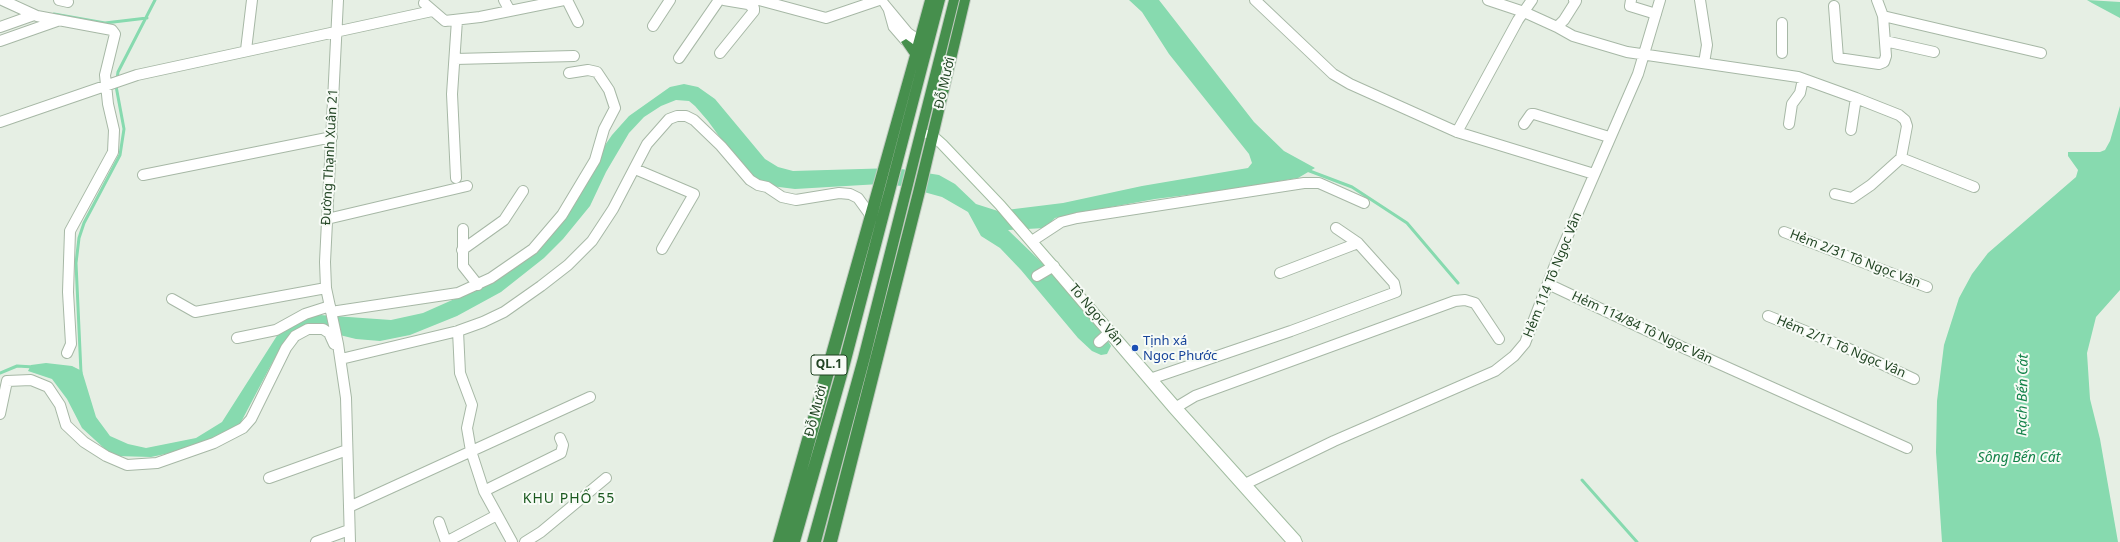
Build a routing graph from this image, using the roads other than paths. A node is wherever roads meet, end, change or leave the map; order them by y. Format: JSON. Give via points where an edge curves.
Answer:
{"nodes":[{"id":1,"x":2,"y":0,"type":"edge"},
{"id":2,"x":59,"y":0,"type":"edge"},
{"id":3,"x":252,"y":0,"type":"edge"},
{"id":4,"x":338,"y":0,"type":"edge"},
{"id":5,"x":504,"y":0,"type":"edge"},
{"id":6,"x":564,"y":0,"type":"edge"},
{"id":7,"x":567,"y":0,"type":"edge"},
{"id":8,"x":670,"y":0,"type":"edge"},
{"id":9,"x":720,"y":0,"type":"edge"},
{"id":10,"x":724,"y":0,"type":"edge"},
{"id":11,"x":759,"y":0,"type":"edge"},
{"id":12,"x":879,"y":0,"type":"edge"},
{"id":13,"x":882,"y":0,"type":"edge"},
{"id":14,"x":930,"y":0,"type":"edge"},
{"id":15,"x":940,"y":0,"type":"edge"},
{"id":16,"x":954,"y":0,"type":"edge"},
{"id":17,"x":965,"y":0,"type":"edge"},
{"id":18,"x":1255,"y":0,"type":"edge"},
{"id":19,"x":1488,"y":0,"type":"edge"},
{"id":20,"x":1532,"y":0,"type":"edge"},
{"id":21,"x":1574,"y":0,"type":"edge"},
{"id":22,"x":1631,"y":0,"type":"edge"},
{"id":23,"x":1660,"y":0,"type":"edge"},
{"id":24,"x":1700,"y":0,"type":"edge"},
{"id":25,"x":1877,"y":0,"type":"edge"},
{"id":26,"x":68,"y":2,"type":"dead end"},
{"id":27,"x":751,"y":2,"type":"edge"},
{"id":28,"x":424,"y":3,"type":"dead end"},
{"id":29,"x":1834,"y":6,"type":"dead end"},
{"id":30,"x":889,"y":10,"type":"junction"},
{"id":31,"x":432,"y":11,"type":"junction"},
{"id":32,"x":510,"y":11,"type":"junction"},
{"id":33,"x":1524,"y":12,"type":"junction"},
{"id":34,"x":1656,"y":14,"type":"junction"},
{"id":35,"x":34,"y":15,"type":"junction"},
{"id":36,"x":1883,"y":16,"type":"junction"},
{"id":37,"x":59,"y":20,"type":"junction"},
{"id":38,"x":457,"y":20,"type":"junction"},
{"id":39,"x":578,"y":22,"type":"dead end"},
{"id":40,"x":1782,"y":23,"type":"dead end"},
{"id":41,"x":653,"y":26,"type":"dead end"},
{"id":42,"x":0,"y":27,"type":"edge"},
{"id":43,"x":1557,"y":28,"type":"junction"},
{"id":44,"x":337,"y":32,"type":"junction"},
{"id":45,"x":925,"y":40,"type":"junction"},
{"id":46,"x":0,"y":41,"type":"edge"},
{"id":47,"x":1885,"y":41,"type":"junction"},
{"id":48,"x":906,"y":42,"type":"junction"},
{"id":49,"x":944,"y":42,"type":"junction"},
{"id":50,"x":955,"y":42,"type":"junction"},
{"id":51,"x":246,"y":50,"type":"junction"},
{"id":52,"x":1934,"y":52,"type":"dead end"},
{"id":53,"x":720,"y":53,"type":"dead end"},
{"id":54,"x":1782,"y":53,"type":"dead end"},
{"id":55,"x":2041,"y":53,"type":"dead end"},
{"id":56,"x":1644,"y":54,"type":"junction"},
{"id":57,"x":916,"y":55,"type":"junction"},
{"id":58,"x":574,"y":56,"type":"dead end"},
{"id":59,"x":679,"y":58,"type":"dead end"},
{"id":60,"x":455,"y":59,"type":"junction"},
{"id":61,"x":1704,"y":63,"type":"junction"},
{"id":62,"x":924,"y":65,"type":"junction"},
{"id":63,"x":569,"y":73,"type":"dead end"},
{"id":64,"x":1803,"y":79,"type":"junction"},
{"id":65,"x":108,"y":84,"type":"junction"},
{"id":66,"x":1856,"y":98,"type":"junction"},
{"id":67,"x":0,"y":122,"type":"edge"},
{"id":68,"x":1524,"y":124,"type":"dead end"},
{"id":69,"x":1789,"y":124,"type":"dead end"},
{"id":70,"x":1851,"y":130,"type":"dead end"},
{"id":71,"x":921,"y":132,"type":"junction"},
{"id":72,"x":1457,"y":132,"type":"junction"},
{"id":73,"x":932,"y":136,"type":"junction"},
{"id":74,"x":332,"y":137,"type":"junction"},
{"id":75,"x":1609,"y":137,"type":"junction"},
{"id":76,"x":1901,"y":158,"type":"junction"},
{"id":77,"x":892,"y":162,"type":"junction"},
{"id":78,"x":635,"y":169,"type":"junction"},
{"id":79,"x":1594,"y":174,"type":"junction"},
{"id":80,"x":143,"y":175,"type":"dead end"},
{"id":81,"x":456,"y":178,"type":"dead end"},
{"id":82,"x":467,"y":186,"type":"dead end"},
{"id":83,"x":1974,"y":187,"type":"dead end"},
{"id":84,"x":885,"y":189,"type":"junction"},
{"id":85,"x":523,"y":191,"type":"dead end"},
{"id":86,"x":1835,"y":194,"type":"dead end"},
{"id":87,"x":1364,"y":204,"type":"dead end"},
{"id":88,"x":871,"y":216,"type":"junction"},
{"id":89,"x":327,"y":219,"type":"junction"},
{"id":90,"x":1336,"y":228,"type":"dead end"},
{"id":91,"x":463,"y":229,"type":"dead end"},
{"id":92,"x":1784,"y":232,"type":"dead end"},
{"id":93,"x":1028,"y":237,"type":"junction"},
{"id":94,"x":1358,"y":243,"type":"junction"},
{"id":95,"x":662,"y":249,"type":"dead end"},
{"id":96,"x":462,"y":250,"type":"junction"},
{"id":97,"x":1052,"y":267,"type":"junction"},
{"id":98,"x":1280,"y":273,"type":"dead end"},
{"id":99,"x":1037,"y":276,"type":"dead end"},
{"id":100,"x":1548,"y":284,"type":"junction"},
{"id":101,"x":478,"y":285,"type":"junction"},
{"id":102,"x":1927,"y":286,"type":"dead end"},
{"id":103,"x":326,"y":288,"type":"junction"},
{"id":104,"x":172,"y":299,"type":"dead end"},
{"id":105,"x":331,"y":311,"type":"junction"},
{"id":106,"x":1768,"y":316,"type":"dead end"},
{"id":107,"x":458,"y":331,"type":"junction"},
{"id":108,"x":237,"y":338,"type":"dead end"},
{"id":109,"x":1499,"y":339,"type":"dead end"},
{"id":110,"x":339,"y":346,"type":"junction"},
{"id":111,"x":67,"y":353,"type":"dead end"},
{"id":112,"x":340,"y":359,"type":"junction"},
{"id":113,"x":1150,"y":379,"type":"junction"},
{"id":114,"x":1914,"y":379,"type":"dead end"},
{"id":115,"x":590,"y":398,"type":"dead end"},
{"id":116,"x":1175,"y":408,"type":"junction"},
{"id":117,"x":0,"y":414,"type":"edge"},
{"id":118,"x":854,"y":421,"type":"junction"},
{"id":119,"x":560,"y":438,"type":"dead end"},
{"id":120,"x":1907,"y":448,"type":"dead end"},
{"id":121,"x":347,"y":450,"type":"junction"},
{"id":122,"x":471,"y":451,"type":"junction"},
{"id":123,"x":269,"y":478,"type":"dead end"},
{"id":124,"x":606,"y":478,"type":"dead end"},
{"id":125,"x":1243,"y":485,"type":"junction"},
{"id":126,"x":484,"y":491,"type":"junction"},
{"id":127,"x":824,"y":503,"type":"junction"},
{"id":128,"x":839,"y":504,"type":"junction"},
{"id":129,"x":349,"y":507,"type":"junction"},
{"id":130,"x":497,"y":515,"type":"junction"},
{"id":131,"x":439,"y":522,"type":"dead end"},
{"id":132,"x":350,"y":536,"type":"edge"},
{"id":133,"x":316,"y":542,"type":"edge"},
{"id":134,"x":512,"y":542,"type":"edge"},
{"id":135,"x":525,"y":542,"type":"edge"},
{"id":136,"x":780,"y":542,"type":"edge"},
{"id":137,"x":794,"y":542,"type":"edge"},
{"id":138,"x":814,"y":542,"type":"edge"},
{"id":139,"x":830,"y":542,"type":"edge"},
{"id":140,"x":1296,"y":542,"type":"edge"}],
"edges":[{"from":1,"to":35,"type":"street"},
{"from":2,"to":26,"type":"street"},
{"from":3,"to":51,"type":"street"},
{"from":4,"to":44,"type":"street","name":"Đường Thạnh Xuân 21"},
{"from":5,"to":32,"type":"street"},
{"from":6,"to":32,"type":"street"},
{"from":7,"to":39,"type":"street"},
{"from":8,"to":41,"type":"street"},
{"from":9,"to":59,"type":"street"},
{"from":10,"to":27,"type":"street"},
{"from":11,"to":12,"type":"street","via":[[826,18]]},
{"from":13,"to":30,"type":"main road"},
{"from":14,"to":45,"type":"highway","name":"Đỗ Mười","number":"QL.1"},
{"from":15,"to":45,"type":"highway","name":"Đỗ Mười","number":"QL.1"},
{"from":16,"to":49,"type":"highway","name":"Đỗ Mười","number":"QL.1"},
{"from":17,"to":50,"type":"highway","name":"Đỗ Mười","number":"QL.1"},
{"from":18,"to":72,"type":"street","via":[[1333,74]]},
{"from":19,"to":33,"type":"street"},
{"from":20,"to":33,"type":"street"},
{"from":21,"to":43,"type":"street","via":[[1576,2]]},
{"from":22,"to":34,"type":"street","via":[[1630,6]]},
{"from":23,"to":34,"type":"street","name":"Hẻm 114 Tô Ngọc Vân"},
{"from":24,"to":61,"type":"street","via":[[1707,45]]},
{"from":25,"to":36,"type":"street"},
{"from":27,"to":53,"type":"street","via":[[754,11]]},
{"from":28,"to":31,"type":"street"},
{"from":29,"to":47,"type":"street","via":[[1838,58],[1879,64],[1884,62],[1886,56]]},
{"from":30,"to":45,"type":"main road","via":[[907,31]]},
{"from":30,"to":48,"type":"main road","via":[[894,29]]},
{"from":31,"to":38,"type":"street","via":[[445,21]]},
{"from":31,"to":44,"type":"street"},
{"from":32,"to":38,"type":"street"},
{"from":33,"to":43,"type":"street"},
{"from":33,"to":72,"type":"street"},
{"from":34,"to":56,"type":"street","name":"Hẻm 114 Tô Ngọc Vân"},
{"from":35,"to":37,"type":"street"},
{"from":35,"to":42,"type":"street"},
{"from":36,"to":47,"type":"street"},
{"from":36,"to":55,"type":"street"},
{"from":37,"to":46,"type":"street"},
{"from":37,"to":65,"type":"street","via":[[112,30],[115,34],[105,75]]},
{"from":38,"to":60,"type":"street"},
{"from":40,"to":54,"type":"street"},
{"from":43,"to":56,"type":"street","via":[[1573,36],[1627,52]]},
{"from":44,"to":51,"type":"street"},
{"from":44,"to":74,"type":"street","name":"Đường Thạnh Xuân 21"},
{"from":45,"to":48,"type":"main road"},
{"from":45,"to":49,"type":"highway"},
{"from":45,"to":57,"type":"highway","name":"Đỗ Mười","number":"QL.1"},
{"from":45,"to":62,"type":"highway","name":"Đỗ Mười","number":"QL.1"},
{"from":47,"to":52,"type":"street"},
{"from":48,"to":57,"type":"highway"},
{"from":49,"to":50,"type":"highway"},
{"from":49,"to":71,"type":"highway","name":"Đỗ Mười","number":"QL.1"},
{"from":50,"to":73,"type":"highway","name":"Đỗ Mười","number":"QL.1"},
{"from":51,"to":65,"type":"street"},
{"from":56,"to":61,"type":"street"},
{"from":56,"to":75,"type":"street","name":"Hẻm 114 Tô Ngọc Vân","via":[[1638,74]]},
{"from":57,"to":62,"type":"highway"},
{"from":57,"to":77,"type":"highway","name":"Đỗ Mười","number":"QL.1"},
{"from":58,"to":60,"type":"street"},
{"from":60,"to":81,"type":"street","via":[[452,94]]},
{"from":61,"to":64,"type":"street"},
{"from":62,"to":77,"type":"highway","name":"Đỗ Mười","number":"QL.1"},
{"from":63,"to":101,"type":"street","via":[[588,70],[597,72],[610,90],[615,108],[604,129],[595,160],[562,215],[533,249]]},
{"from":64,"to":66,"type":"street"},
{"from":64,"to":69,"type":"street","via":[[1800,93],[1792,104]]},
{"from":65,"to":67,"type":"street"},
{"from":65,"to":111,"type":"street","via":[[114,130],[113,152],[70,231],[68,292],[71,344]]},
{"from":66,"to":70,"type":"street"},
{"from":66,"to":76,"type":"street","via":[[1905,120],[1907,126]]},
{"from":68,"to":75,"type":"street","via":[[1531,114],[1534,114]]},
{"from":71,"to":73,"type":"main road","name":"Tô Ngọc Vân"},
{"from":71,"to":118,"type":"highway","name":"Đỗ Mười","number":"QL.1"},
{"from":72,"to":79,"type":"street"},
{"from":73,"to":93,"type":"main road","name":"Tô Ngọc Vân"},
{"from":73,"to":118,"type":"highway","name":"Đỗ Mười","number":"QL.1","via":[[919,192]]},
{"from":74,"to":80,"type":"street"},
{"from":74,"to":89,"type":"street","name":"Đường Thạnh Xuân 21"},
{"from":75,"to":79,"type":"street","name":"Hẻm 114 Tô Ngọc Vân"},
{"from":76,"to":83,"type":"street"},
{"from":76,"to":86,"type":"street","via":[[1852,198]]},
{"from":77,"to":84,"type":"highway","number":"QL.1"},
{"from":78,"to":88,"type":"street","via":[[647,144],[661,127],[669,119],[686,116],[694,120],[722,146],[750,180],[758,185],[767,187],[782,197],[796,200],[839,193],[850,194],[858,198]]},
{"from":78,"to":95,"type":"street","via":[[694,194]]},
{"from":78,"to":107,"type":"street","via":[[613,210],[592,241],[568,265],[504,312]]},
{"from":79,"to":100,"type":"street","name":"Hẻm 114 Tô Ngọc Vân"},
{"from":82,"to":89,"type":"street"},
{"from":84,"to":88,"type":"highway","name":"Đỗ Mười","number":"QL.1"},
{"from":84,"to":137,"type":"highway","name":"Đỗ Mười","number":"QL.1"},
{"from":85,"to":96,"type":"street","via":[[504,220]]},
{"from":87,"to":93,"type":"street","via":[[1320,183],[1304,183],[1078,218],[1061,222]]},
{"from":88,"to":136,"type":"highway","name":"Đỗ Mười","number":"QL.1"},
{"from":89,"to":103,"type":"street","name":"Đường Thạnh Xuân 21"},
{"from":90,"to":94,"type":"street"},
{"from":91,"to":96,"type":"street"},
{"from":92,"to":102,"type":"street","name":"Hẻm 2/31 Tô Ngọc Vân"},
{"from":93,"to":97,"type":"main road","name":"Tô Ngọc Vân"},
{"from":94,"to":98,"type":"street"},
{"from":94,"to":113,"type":"street","via":[[1394,283],[1396,292]]},
{"from":96,"to":101,"type":"street","via":[[465,270]]},
{"from":97,"to":99,"type":"street"},
{"from":97,"to":113,"type":"main road","name":"Tô Ngọc Vân","via":[[1105,336]]},
{"from":100,"to":120,"type":"street","name":"Hẻm 114/84 Tô Ngọc Vân"},
{"from":100,"to":125,"type":"street","name":"Hẻm 114 Tô Ngọc Vân","via":[[1525,343],[1514,356],[1495,370],[1334,441]]},
{"from":101,"to":105,"type":"street","via":[[458,293]]},
{"from":103,"to":104,"type":"street","via":[[195,312]]},
{"from":103,"to":105,"type":"street","name":"Đường Thạnh Xuân 21"},
{"from":105,"to":108,"type":"street","via":[[305,314],[276,330]]},
{"from":105,"to":110,"type":"street","name":"Đường Thạnh Xuân 21"},
{"from":106,"to":114,"type":"street","name":"Hẻm 2/11 Tô Ngọc Vân"},
{"from":107,"to":112,"type":"street"},
{"from":107,"to":122,"type":"street","via":[[460,373],[472,405],[467,428]]},
{"from":109,"to":116,"type":"street","via":[[1475,303],[1456,301],[1208,391]]},
{"from":110,"to":112,"type":"street"},
{"from":110,"to":117,"type":"street","via":[[334,344],[323,329],[308,329],[295,336],[286,348],[254,414],[244,428],[214,443],[157,463],[127,465],[84,442],[66,425],[60,405],[48,387],[31,380],[7,381]]},
{"from":112,"to":121,"type":"street","via":[[346,398]]},
{"from":113,"to":116,"type":"main road","name":"Tô Ngọc Vân"},
{"from":115,"to":122,"type":"street"},
{"from":116,"to":125,"type":"main road","name":"Tô Ngọc Vân"},
{"from":118,"to":127,"type":"highway","number":"QL.1"},
{"from":118,"to":128,"type":"highway","number":"QL.1"},
{"from":119,"to":126,"type":"street","via":[[563,445],[561,453]]},
{"from":121,"to":123,"type":"street"},
{"from":121,"to":129,"type":"street"},
{"from":122,"to":126,"type":"street"},
{"from":122,"to":129,"type":"street"},
{"from":124,"to":135,"type":"street","via":[[541,532]]},
{"from":125,"to":140,"type":"main road","name":"Tô Ngọc Vân"},
{"from":126,"to":130,"type":"street"},
{"from":127,"to":128,"type":"highway"},
{"from":127,"to":138,"type":"highway","number":"QL.1"},
{"from":128,"to":139,"type":"highway","number":"QL.1"},
{"from":129,"to":132,"type":"street"},
{"from":130,"to":131,"type":"street","via":[[446,542]]},
{"from":130,"to":134,"type":"street"},
{"from":132,"to":133,"type":"street"}]}
